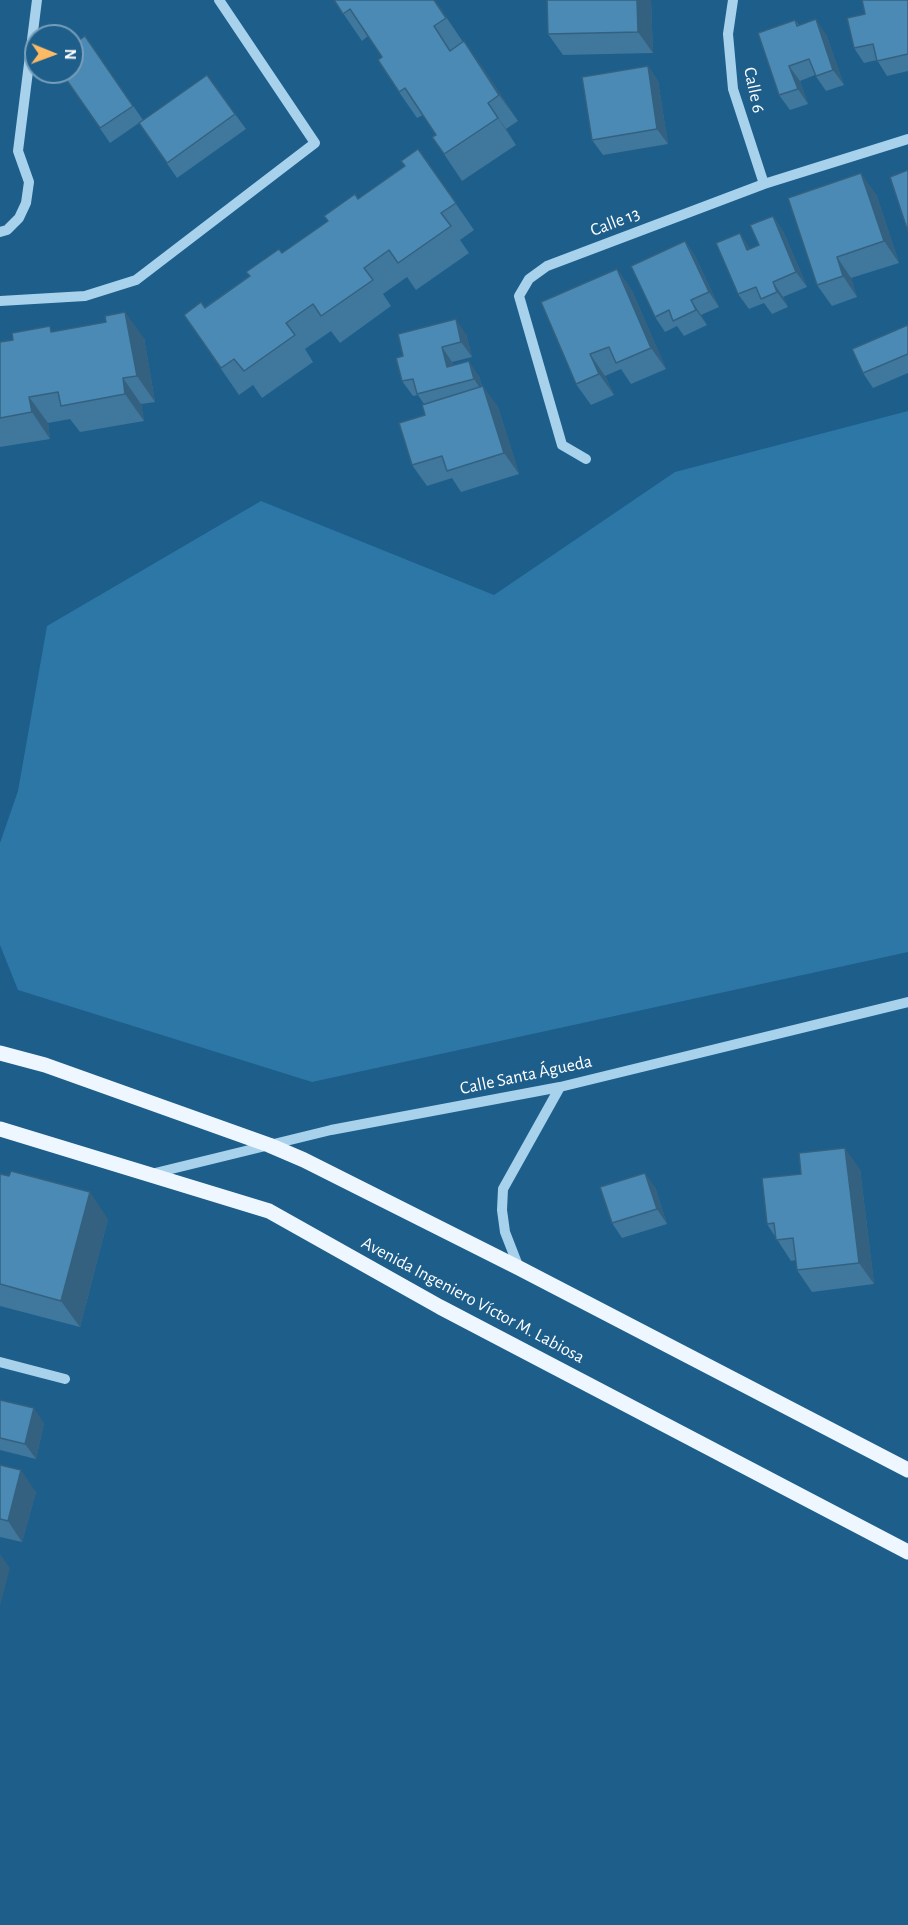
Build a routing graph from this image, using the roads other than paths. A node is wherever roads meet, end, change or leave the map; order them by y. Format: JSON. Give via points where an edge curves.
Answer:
{"nodes":[{"id":1,"x":37,"y":0,"type":"edge"},
{"id":2,"x":219,"y":0,"type":"edge"},
{"id":3,"x":733,"y":0,"type":"edge"},
{"id":4,"x":908,"y":139,"type":"edge"},
{"id":5,"x":764,"y":184,"type":"junction"},
{"id":6,"x":0,"y":232,"type":"edge"},
{"id":7,"x":0,"y":301,"type":"edge"},
{"id":8,"x":586,"y":459,"type":"dead end"},
{"id":9,"x":908,"y":1002,"type":"edge"},
{"id":10,"x":0,"y":1053,"type":"edge"},
{"id":11,"x":560,"y":1087,"type":"junction"},
{"id":12,"x":0,"y":1129,"type":"edge"},
{"id":13,"x":269,"y":1145,"type":"junction"},
{"id":14,"x":150,"y":1175,"type":"junction"},
{"id":15,"x":519,"y":1268,"type":"junction"},
{"id":16,"x":0,"y":1362,"type":"edge"},
{"id":17,"x":65,"y":1379,"type":"dead end"},
{"id":18,"x":908,"y":1470,"type":"edge"},
{"id":19,"x":908,"y":1552,"type":"edge"}],
"edges":[{"from":1,"to":6,"type":"street","via":[[18,151],[29,182],[26,203],[20,218]]},
{"from":2,"to":7,"type":"street","via":[[315,143],[136,280],[85,296]]},
{"from":3,"to":5,"type":"street","name":"Calle 6","via":[[729,34],[733,89]]},
{"from":4,"to":5,"type":"street","name":"Calle 13"},
{"from":5,"to":8,"type":"street","name":"Calle 13","via":[[547,266],[529,279],[519,296],[562,445]]},
{"from":9,"to":11,"type":"street","name":"Calle Santa Águeda"},
{"from":10,"to":13,"type":"main road","via":[[45,1065]]},
{"from":11,"to":13,"type":"street","name":"Calle Santa Águeda"},
{"from":11,"to":15,"type":"street","via":[[503,1189],[505,1232]]},
{"from":12,"to":14,"type":"main road","name":"Avenida Ingeniero Víctor M. Labiosa"},
{"from":13,"to":14,"type":"street","name":"Calle Santa Águeda"},
{"from":13,"to":15,"type":"main road"},
{"from":14,"to":19,"type":"main road","name":"Avenida Ingeniero Víctor M. Labiosa","via":[[269,1211],[440,1307]]},
{"from":15,"to":18,"type":"main road"},
{"from":16,"to":17,"type":"street"}]}
